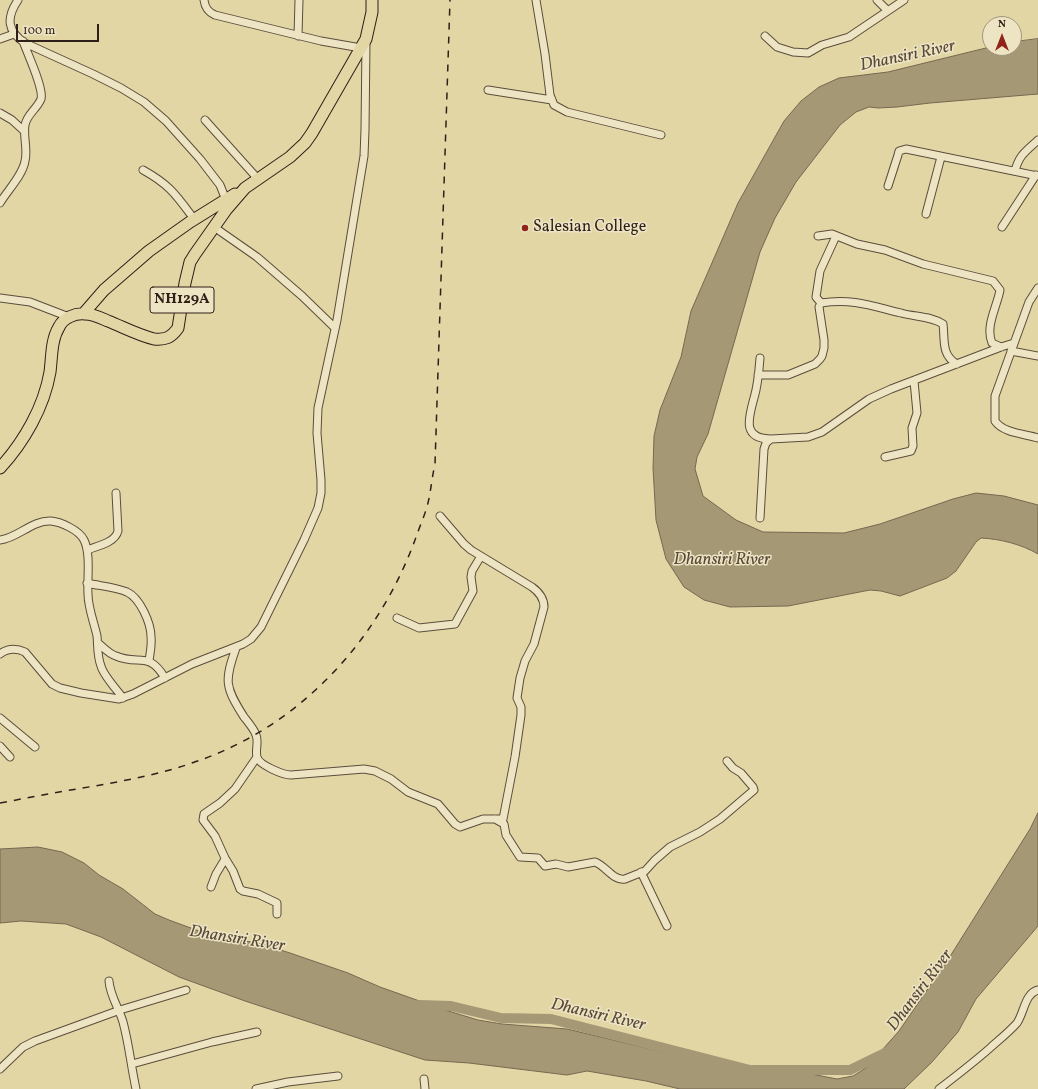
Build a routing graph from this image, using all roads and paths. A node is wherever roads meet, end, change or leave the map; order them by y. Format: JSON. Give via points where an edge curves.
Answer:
{"nodes":[{"id":1,"x":18,"y":0,"type":"edge"},
{"id":2,"x":204,"y":0,"type":"edge"},
{"id":3,"x":299,"y":0,"type":"edge"},
{"id":4,"x":372,"y":0,"type":"edge"},
{"id":5,"x":536,"y":0,"type":"edge"},
{"id":6,"x":877,"y":0,"type":"edge"},
{"id":7,"x":904,"y":0,"type":"edge"},
{"id":8,"x":887,"y":10,"type":"junction"},
{"id":9,"x":14,"y":34,"type":"junction"},
{"id":10,"x":298,"y":36,"type":"junction"},
{"id":11,"x":765,"y":36,"type":"dead end"},
{"id":12,"x":0,"y":40,"type":"edge"},
{"id":13,"x":22,"y":41,"type":"junction"},
{"id":14,"x":364,"y":44,"type":"junction"},
{"id":15,"x":488,"y":90,"type":"dead end"},
{"id":16,"x":552,"y":100,"type":"junction"},
{"id":17,"x":0,"y":113,"type":"edge"},
{"id":18,"x":205,"y":120,"type":"dead end"},
{"id":19,"x":24,"y":131,"type":"junction"},
{"id":20,"x":661,"y":135,"type":"dead end"},
{"id":21,"x":1038,"y":140,"type":"edge"},
{"id":22,"x":941,"y":157,"type":"junction"},
{"id":23,"x":143,"y":170,"type":"dead end"},
{"id":24,"x":1015,"y":171,"type":"junction"},
{"id":25,"x":1037,"y":175,"type":"edge"},
{"id":26,"x":258,"y":179,"type":"junction"},
{"id":27,"x":888,"y":186,"type":"dead end"},
{"id":28,"x":245,"y":188,"type":"junction"},
{"id":29,"x":226,"y":200,"type":"junction"},
{"id":30,"x":0,"y":203,"type":"edge"},
{"id":31,"x":926,"y":214,"type":"dead end"},
{"id":32,"x":194,"y":220,"type":"junction"},
{"id":33,"x":214,"y":227,"type":"junction"},
{"id":34,"x":1002,"y":227,"type":"dead end"},
{"id":35,"x":818,"y":236,"type":"dead end"},
{"id":36,"x":836,"y":236,"type":"junction"},
{"id":37,"x":1038,"y":288,"type":"edge"},
{"id":38,"x":0,"y":298,"type":"edge"},
{"id":39,"x":821,"y":303,"type":"junction"},
{"id":40,"x":84,"y":314,"type":"junction"},
{"id":41,"x":69,"y":317,"type":"junction"},
{"id":42,"x":335,"y":328,"type":"junction"},
{"id":43,"x":1014,"y":343,"type":"junction"},
{"id":44,"x":1001,"y":347,"type":"junction"},
{"id":45,"x":1011,"y":351,"type":"junction"},
{"id":46,"x":1038,"y":356,"type":"edge"},
{"id":47,"x":760,"y":358,"type":"dead end"},
{"id":48,"x":957,"y":364,"type":"junction"},
{"id":49,"x":758,"y":375,"type":"junction"},
{"id":50,"x":914,"y":381,"type":"junction"},
{"id":51,"x":771,"y":438,"type":"junction"},
{"id":52,"x":1038,"y":438,"type":"edge"},
{"id":53,"x":885,"y":457,"type":"dead end"},
{"id":54,"x":0,"y":468,"type":"edge"},
{"id":55,"x":116,"y":493,"type":"dead end"},
{"id":56,"x":440,"y":516,"type":"dead end"},
{"id":57,"x":760,"y":518,"type":"dead end"},
{"id":58,"x":0,"y":540,"type":"edge"},
{"id":59,"x":87,"y":550,"type":"junction"},
{"id":60,"x":481,"y":556,"type":"junction"},
{"id":61,"x":87,"y":583,"type":"junction"},
{"id":62,"x":398,"y":618,"type":"dead end"},
{"id":63,"x":98,"y":643,"type":"junction"},
{"id":64,"x":236,"y":648,"type":"junction"},
{"id":65,"x":0,"y":654,"type":"edge"},
{"id":66,"x":149,"y":662,"type":"junction"},
{"id":67,"x":165,"y":678,"type":"junction"},
{"id":68,"x":123,"y":698,"type":"junction"},
{"id":69,"x":0,"y":718,"type":"edge"},
{"id":70,"x":0,"y":746,"type":"edge"},
{"id":71,"x":35,"y":747,"type":"dead end"},
{"id":72,"x":10,"y":756,"type":"dead end"},
{"id":73,"x":257,"y":758,"type":"junction"},
{"id":74,"x":726,"y":761,"type":"dead end"},
{"id":75,"x":495,"y":819,"type":"junction"},
{"id":76,"x":225,"y":859,"type":"junction"},
{"id":77,"x":641,"y":872,"type":"junction"},
{"id":78,"x":211,"y":887,"type":"dead end"},
{"id":79,"x":277,"y":914,"type":"dead end"},
{"id":80,"x":667,"y":926,"type":"dead end"},
{"id":81,"x":109,"y":981,"type":"dead end"},
{"id":82,"x":186,"y":990,"type":"dead end"},
{"id":83,"x":1038,"y":990,"type":"edge"},
{"id":84,"x":120,"y":1010,"type":"junction"},
{"id":85,"x":257,"y":1032,"type":"dead end"},
{"id":86,"x":132,"y":1064,"type":"junction"},
{"id":87,"x":0,"y":1069,"type":"edge"},
{"id":88,"x":338,"y":1076,"type":"dead end"},
{"id":89,"x":424,"y":1079,"type":"dead end"},
{"id":90,"x":136,"y":1089,"type":"edge"},
{"id":91,"x":256,"y":1089,"type":"edge"},
{"id":92,"x":425,"y":1089,"type":"edge"},
{"id":93,"x":939,"y":1089,"type":"edge"}],
"edges":[{"from":1,"to":9,"type":"street","via":[[10,19]]},
{"from":2,"to":10,"type":"street","via":[[206,9],[215,15]]},
{"from":3,"to":10,"type":"street"},
{"from":4,"to":14,"type":"highway","number":"NH129A","via":[[372,12]]},
{"from":5,"to":16,"type":"street"},
{"from":6,"to":8,"type":"street"},
{"from":7,"to":8,"type":"street"},
{"from":8,"to":11,"type":"street","via":[[849,36],[822,45],[808,53],[777,47]]},
{"from":9,"to":12,"type":"street"},
{"from":9,"to":13,"type":"street"},
{"from":10,"to":14,"type":"street"},
{"from":13,"to":19,"type":"street","via":[[42,93],[26,120]]},
{"from":13,"to":29,"type":"street","via":[[107,81],[144,102],[200,159],[220,185]]},
{"from":14,"to":26,"type":"highway","number":"NH129A","via":[[305,143]]},
{"from":14,"to":42,"type":"street","via":[[364,156]]},
{"from":15,"to":16,"type":"street"},
{"from":16,"to":20,"type":"street","via":[[554,105],[567,112]]},
{"from":17,"to":19,"type":"street"},
{"from":18,"to":26,"type":"street"},
{"from":19,"to":30,"type":"street","via":[[25,163]]},
{"from":21,"to":24,"type":"street","via":[[1022,154]]},
{"from":22,"to":24,"type":"street"},
{"from":22,"to":27,"type":"street","via":[[909,149],[902,150]]},
{"from":22,"to":31,"type":"street"},
{"from":23,"to":32,"type":"street","via":[[169,187]]},
{"from":24,"to":25,"type":"street"},
{"from":25,"to":34,"type":"street"},
{"from":26,"to":28,"type":"highway","number":"NH129A"},
{"from":28,"to":29,"type":"highway","number":"NH129A"},
{"from":28,"to":33,"type":"highway","number":"NH129A"},
{"from":29,"to":32,"type":"highway","number":"NH129A"},
{"from":32,"to":40,"type":"highway","number":"NH129A","via":[[149,251],[104,290]]},
{"from":33,"to":40,"type":"highway","number":"NH129A","via":[[190,262],[178,328],[168,339],[154,339]]},
{"from":33,"to":42,"type":"street","via":[[258,257]]},
{"from":35,"to":36,"type":"street"},
{"from":36,"to":39,"type":"street","via":[[820,271],[816,298]]},
{"from":36,"to":44,"type":"street","via":[[923,264],[993,281],[1000,290],[990,336],[992,343]]},
{"from":37,"to":43,"type":"street","via":[[1029,302]]},
{"from":38,"to":41,"type":"street","via":[[30,302]]},
{"from":39,"to":48,"type":"street","via":[[851,301],[937,320],[943,324],[947,355]]},
{"from":39,"to":49,"type":"street","via":[[819,312],[824,333],[824,348],[820,359],[815,364],[788,375]]},
{"from":40,"to":41,"type":"highway","number":"NH129A"},
{"from":41,"to":54,"type":"highway","via":[[59,325],[48,381],[36,413],[13,454]]},
{"from":42,"to":64,"type":"street","via":[[318,408],[321,493],[318,508],[261,627],[251,639]]},
{"from":43,"to":44,"type":"street"},
{"from":43,"to":45,"type":"street"},
{"from":44,"to":48,"type":"street"},
{"from":45,"to":46,"type":"street"},
{"from":45,"to":52,"type":"street","via":[[994,399],[995,420],[1011,431]]},
{"from":47,"to":49,"type":"street"},
{"from":48,"to":50,"type":"street"},
{"from":49,"to":51,"type":"street","via":[[749,425],[758,436]]},
{"from":50,"to":51,"type":"street","via":[[869,399],[822,432],[808,437]]},
{"from":50,"to":53,"type":"street","via":[[917,413],[912,428],[913,446],[910,451]]},
{"from":51,"to":57,"type":"street","via":[[764,449]]},
{"from":55,"to":59,"type":"street","via":[[117,536]]},
{"from":56,"to":60,"type":"street","via":[[464,544]]},
{"from":58,"to":59,"type":"street","via":[[39,522],[52,521],[79,534]]},
{"from":59,"to":61,"type":"street"},
{"from":60,"to":62,"type":"street","via":[[472,570],[473,591],[455,624],[419,628]]},
{"from":60,"to":75,"type":"street","via":[[532,587],[544,604],[534,644],[524,661],[520,678],[517,698],[521,715],[504,817]]},
{"from":61,"to":63,"type":"street"},
{"from":61,"to":66,"type":"street","via":[[119,589],[137,599],[151,630]]},
{"from":63,"to":66,"type":"street","via":[[115,656]]},
{"from":63,"to":68,"type":"street","via":[[102,669]]},
{"from":64,"to":67,"type":"street","via":[[202,659]]},
{"from":64,"to":73,"type":"street","via":[[228,674],[230,691],[233,700],[256,734]]},
{"from":65,"to":68,"type":"street","via":[[13,649],[25,652],[47,680],[60,688],[109,698]]},
{"from":66,"to":67,"type":"street","via":[[159,668]]},
{"from":67,"to":68,"type":"street"},
{"from":69,"to":71,"type":"street"},
{"from":70,"to":72,"type":"street"},
{"from":73,"to":75,"type":"street","via":[[286,775],[364,769],[375,771],[408,792],[438,804],[460,827],[479,820]]},
{"from":73,"to":76,"type":"street","via":[[235,789],[203,817]]},
{"from":74,"to":77,"type":"street","via":[[741,773],[754,790],[720,819],[670,847]]},
{"from":75,"to":77,"type":"street","via":[[504,824],[506,834],[519,856],[536,857],[544,866],[556,864],[566,867],[595,862],[622,880]]},
{"from":76,"to":78,"type":"street"},
{"from":76,"to":79,"type":"street","via":[[240,889],[277,903]]},
{"from":77,"to":80,"type":"street"},
{"from":81,"to":84,"type":"street","via":[[111,992]]},
{"from":82,"to":84,"type":"street"},
{"from":83,"to":93,"type":"street","via":[[1031,994],[1020,1018],[1007,1033]]},
{"from":84,"to":86,"type":"street"},
{"from":84,"to":87,"type":"street","via":[[28,1044]]},
{"from":85,"to":86,"type":"street"},
{"from":86,"to":90,"type":"street"},
{"from":88,"to":91,"type":"street"},
{"from":89,"to":92,"type":"street"}]}
